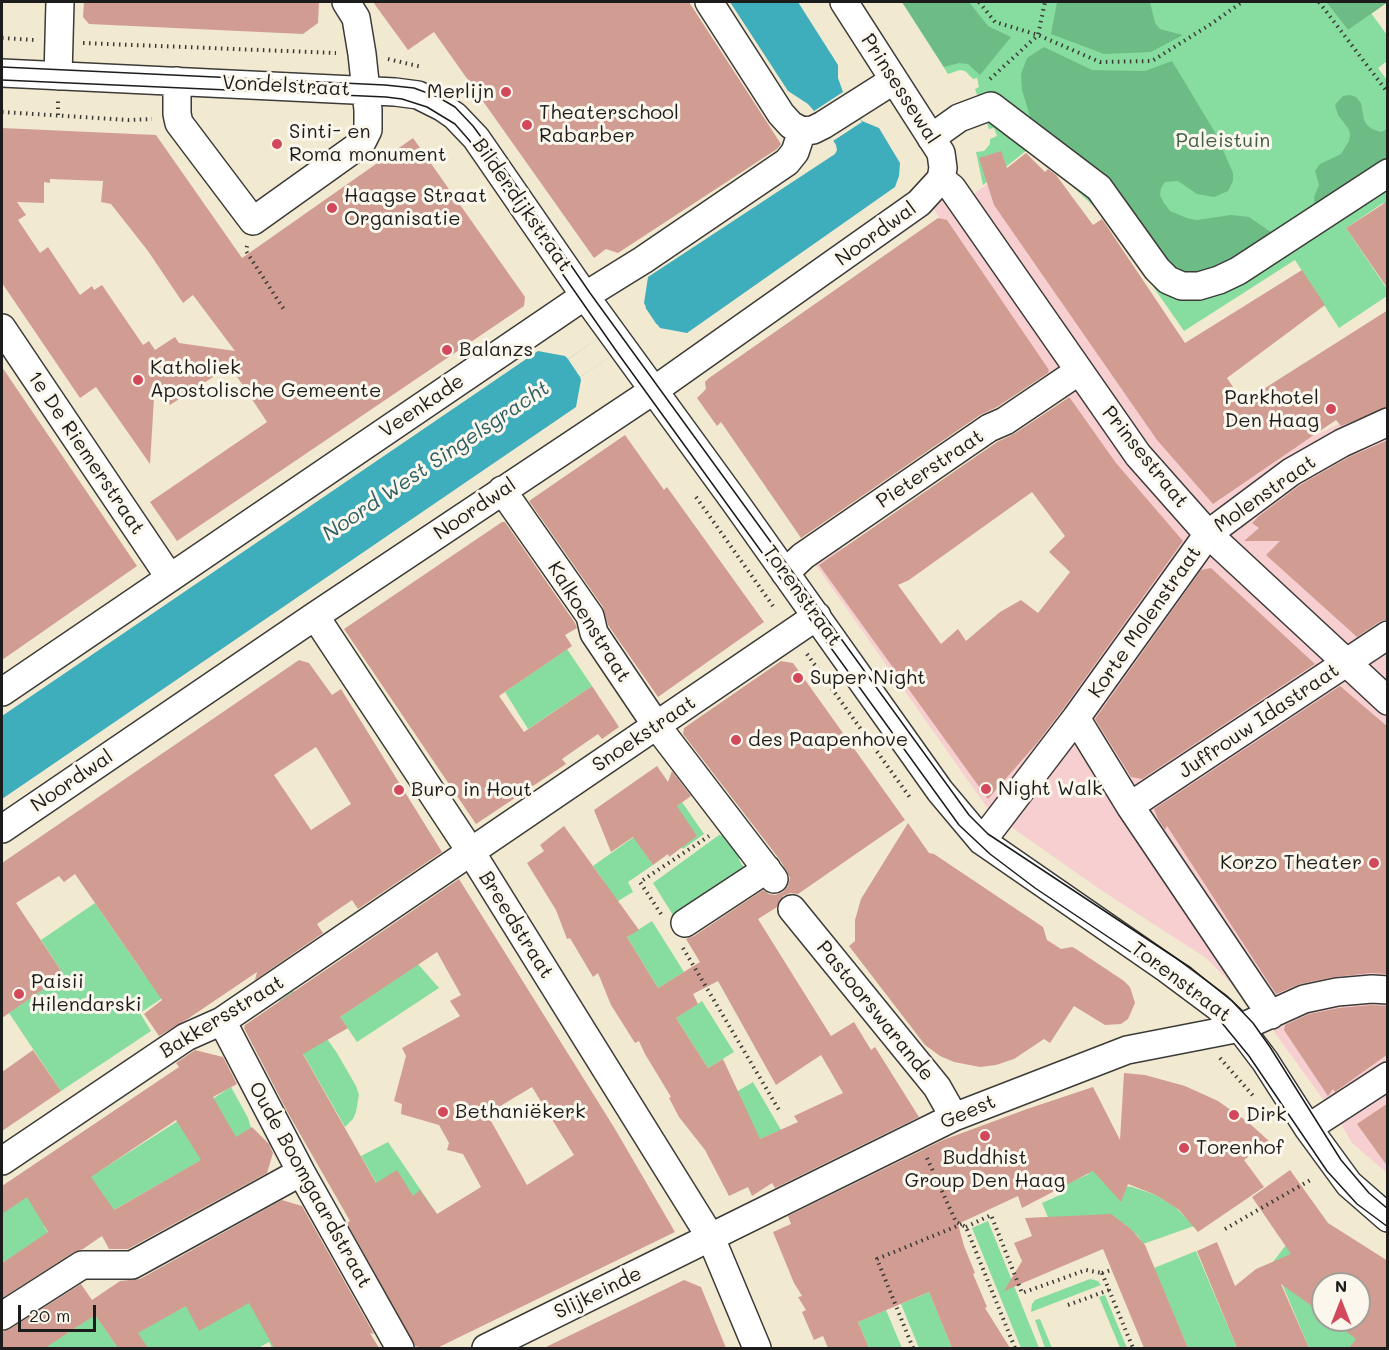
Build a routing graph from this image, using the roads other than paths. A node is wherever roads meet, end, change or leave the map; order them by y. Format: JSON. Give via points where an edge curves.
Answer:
{"nodes":[{"id":1,"x":60,"y":2,"type":"edge"},
{"id":2,"x":346,"y":2,"type":"edge"},
{"id":3,"x":709,"y":2,"type":"edge"},
{"id":4,"x":844,"y":2,"type":"edge"},
{"id":5,"x":2,"y":73,"type":"edge"},
{"id":6,"x":58,"y":76,"type":"junction"},
{"id":7,"x":894,"y":80,"type":"junction"},
{"id":8,"x":177,"y":81,"type":"junction"},
{"id":9,"x":366,"y":90,"type":"junction"},
{"id":10,"x":813,"y":128,"type":"junction"},
{"id":11,"x":931,"y":138,"type":"junction"},
{"id":12,"x":1388,"y":173,"type":"edge"},
{"id":13,"x":941,"y":179,"type":"junction"},
{"id":14,"x":593,"y":291,"type":"junction"},
{"id":15,"x":2,"y":328,"type":"edge"},
{"id":16,"x":617,"y":339,"type":"joint"},
{"id":17,"x":1079,"y":371,"type":"junction"},
{"id":18,"x":654,"y":390,"type":"junction"},
{"id":19,"x":1388,"y":422,"type":"edge"},
{"id":20,"x":502,"y":490,"type":"junction"},
{"id":21,"x":1208,"y":534,"type":"junction"},
{"id":22,"x":794,"y":564,"type":"junction"},
{"id":23,"x":170,"y":578,"type":"junction"},
{"id":24,"x":315,"y":616,"type":"junction"},
{"id":25,"x":817,"y":616,"type":"junction"},
{"id":26,"x":1388,"y":634,"type":"edge"},
{"id":27,"x":1346,"y":662,"type":"junction"},
{"id":28,"x":2,"y":692,"type":"edge"},
{"id":29,"x":1388,"y":701,"type":"edge"},
{"id":30,"x":1079,"y":714,"type":"junction"},
{"id":31,"x":656,"y":725,"type":"junction"},
{"id":32,"x":1130,"y":806,"type":"junction"},
{"id":33,"x":2,"y":830,"type":"edge"},
{"id":34,"x":982,"y":841,"type":"junction"},
{"id":35,"x":471,"y":852,"type":"junction"},
{"id":36,"x":792,"y":909,"type":"dead end"},
{"id":37,"x":677,"y":929,"type":"road end"},
{"id":38,"x":1388,"y":990,"type":"edge"},
{"id":39,"x":1279,"y":1011,"type":"junction"},
{"id":40,"x":222,"y":1022,"type":"junction"},
{"id":41,"x":1240,"y":1028,"type":"junction"},
{"id":42,"x":1388,"y":1076,"type":"edge"},
{"id":43,"x":954,"y":1117,"type":"junction"},
{"id":44,"x":1308,"y":1128,"type":"junction"},
{"id":45,"x":2,"y":1161,"type":"edge"},
{"id":46,"x":301,"y":1172,"type":"junction"},
{"id":47,"x":1388,"y":1218,"type":"edge"},
{"id":48,"x":711,"y":1238,"type":"junction"},
{"id":49,"x":2,"y":1316,"type":"edge"},
{"id":50,"x":400,"y":1348,"type":"edge"},
{"id":51,"x":486,"y":1348,"type":"edge"},
{"id":52,"x":757,"y":1348,"type":"edge"}],
"edges":[{"from":1,"to":6,"type":"street"},
{"from":2,"to":9,"type":"street","via":[[356,18]]},
{"from":3,"to":10,"type":"street","via":[[781,114],[791,125]]},
{"from":4,"to":7,"type":"street","name":"Prinsessewal"},
{"from":5,"to":6,"type":"street","name":"Vondelstraat"},
{"from":6,"to":8,"type":"street","name":"Vondelstraat"},
{"from":7,"to":10,"type":"street"},
{"from":7,"to":11,"type":"street","name":"Prinsessewal"},
{"from":8,"to":9,"type":"street","name":"Vondelstraat"},
{"from":8,"to":9,"type":"street","name":"Vondelstraat","via":[[180,123],[253,221],[358,146],[368,130]]},
{"from":9,"to":14,"type":"street","name":"Bilderdijkstraat","via":[[418,95],[455,116]]},
{"from":10,"to":14,"type":"street","name":"Veenkade","via":[[787,162]]},
{"from":11,"to":12,"type":"street","via":[[959,118],[991,106],[1099,188],[1157,269],[1182,286],[1199,286],[1238,271]]},
{"from":11,"to":13,"type":"street","name":"Prinsessewal","via":[[941,153]]},
{"from":13,"to":17,"type":"street","name":"Prinsestraat","via":[[952,188]]},
{"from":13,"to":18,"type":"street","name":"Noordwal","via":[[919,203],[886,228]]},
{"from":14,"to":16,"type":"street","name":"Bilderdijkstraat"},
{"from":14,"to":23,"type":"street","name":"Veenkade"},
{"from":15,"to":23,"type":"street","name":"1e De Riemerstraat"},
{"from":16,"to":18,"type":"street","name":"Torenstraat"},
{"from":17,"to":21,"type":"street","name":"Prinsestraat","via":[[1138,455]]},
{"from":17,"to":22,"type":"street","name":"Pieterstraat","via":[[1005,421],[983,420]]},
{"from":18,"to":20,"type":"street","name":"Noordwal"},
{"from":18,"to":22,"type":"street","name":"Torenstraat"},
{"from":19,"to":21,"type":"street","name":"Molenstraat","via":[[1291,472]]},
{"from":20,"to":24,"type":"street","name":"Noordwal"},
{"from":20,"to":31,"type":"street","name":"Kalkoenstraat","via":[[590,616],[594,633]]},
{"from":21,"to":27,"type":"street","name":"Prinsestraat"},
{"from":21,"to":30,"type":"street","name":"Korte Molenstraat"},
{"from":22,"to":25,"type":"street","name":"Torenstraat"},
{"from":23,"to":28,"type":"street","name":"Veenkade"},
{"from":24,"to":33,"type":"street","name":"Noordwal"},
{"from":24,"to":35,"type":"street","name":"Breedstraat"},
{"from":25,"to":31,"type":"street","name":"Snoekstraat"},
{"from":25,"to":34,"type":"street","name":"Torenstraat","via":[[940,791]]},
{"from":26,"to":27,"type":"street","name":"Juffrouw Idastraat"},
{"from":27,"to":29,"type":"street","name":"Prinsestraat"},
{"from":27,"to":32,"type":"street","name":"Juffrouw Idastraat"},
{"from":30,"to":32,"type":"street","name":"Torenstraat"},
{"from":30,"to":34,"type":"street"},
{"from":31,"to":35,"type":"street","name":"Snoekstraat"},
{"from":31,"to":37,"type":"street","via":[[771,874]]},
{"from":32,"to":39,"type":"street","name":"Torenstraat"},
{"from":34,"to":41,"type":"street","name":"Torenstraat","via":[[1194,988]]},
{"from":35,"to":40,"type":"street","name":"Bakkersstraat"},
{"from":35,"to":48,"type":"street","name":"Breedstraat"},
{"from":36,"to":43,"type":"street","name":"Pastoorswarande","via":[[937,1087]]},
{"from":38,"to":39,"type":"street","name":"Geest","via":[[1337,992],[1304,999]]},
{"from":39,"to":41,"type":"street","name":"Geest"},
{"from":40,"to":45,"type":"street","name":"Bakkersstraat","via":[[186,1037]]},
{"from":40,"to":46,"type":"street","name":"Oude Boomgaardstraat"},
{"from":41,"to":43,"type":"street","name":"Geest","via":[[1127,1050]]},
{"from":41,"to":44,"type":"street","name":"Torenstraat"},
{"from":42,"to":44,"type":"street"},
{"from":43,"to":48,"type":"street","name":"Geest"},
{"from":44,"to":47,"type":"street","name":"Torenstraat","via":[[1349,1184]]},
{"from":46,"to":49,"type":"street","via":[[132,1265],[82,1265]]},
{"from":46,"to":50,"type":"street","name":"Oude Boomgaardstraat"},
{"from":48,"to":51,"type":"street","name":"Slijkeinde"},
{"from":48,"to":52,"type":"street","name":"Breedstraat"}]}
